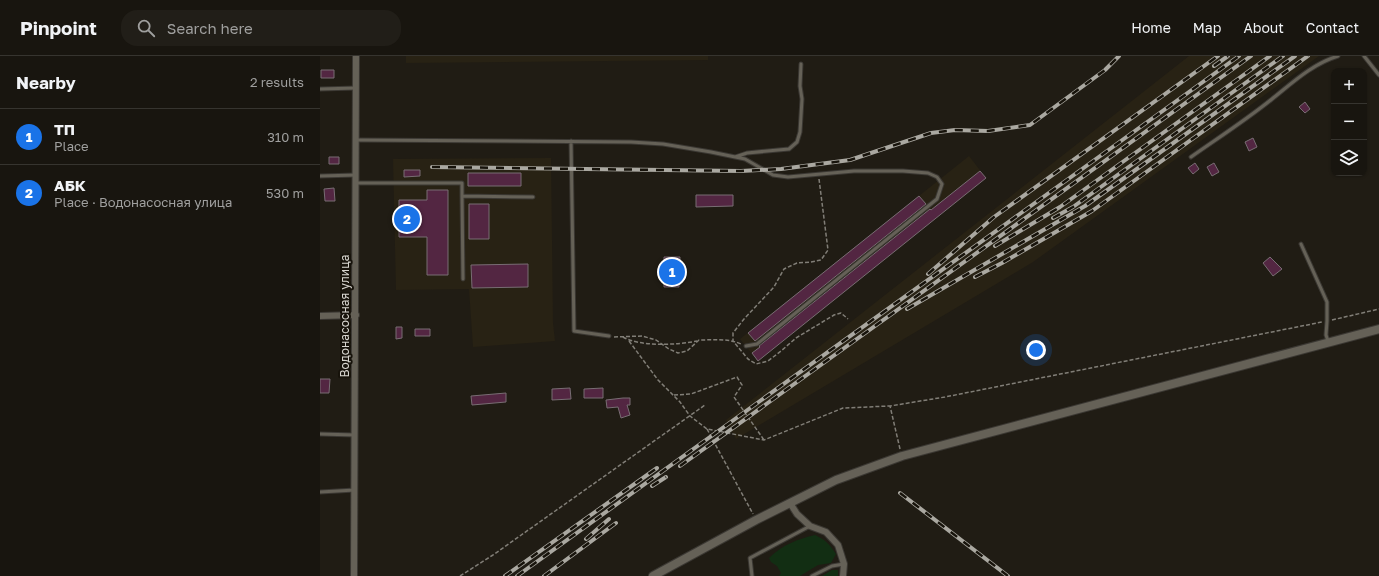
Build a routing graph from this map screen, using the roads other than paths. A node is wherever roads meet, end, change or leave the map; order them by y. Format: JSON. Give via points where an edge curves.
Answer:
{"nodes":[{"id":1,"x":356,"y":56,"type":"edge"},
{"id":2,"x":1338,"y":56,"type":"edge"},
{"id":3,"x":1364,"y":56,"type":"edge"},
{"id":4,"x":800,"y":64,"type":"dead end"},
{"id":5,"x":1379,"y":75,"type":"edge"},
{"id":6,"x":356,"y":88,"type":"junction"},
{"id":7,"x":320,"y":89,"type":"edge"},
{"id":8,"x":356,"y":140,"type":"junction"},
{"id":9,"x":571,"y":141,"type":"junction"},
{"id":10,"x":736,"y":157,"type":"junction"},
{"id":11,"x":1191,"y":157,"type":"dead end"},
{"id":12,"x":356,"y":175,"type":"junction"},
{"id":13,"x":320,"y":176,"type":"edge"},
{"id":14,"x":356,"y":183,"type":"junction"},
{"id":15,"x":462,"y":196,"type":"junction"},
{"id":16,"x":533,"y":197,"type":"dead end"},
{"id":17,"x":1301,"y":244,"type":"dead end"},
{"id":18,"x":463,"y":279,"type":"dead end"},
{"id":19,"x":320,"y":316,"type":"edge"},
{"id":20,"x":356,"y":316,"type":"junction"},
{"id":21,"x":1379,"y":329,"type":"edge"},
{"id":22,"x":609,"y":336,"type":"road end"},
{"id":23,"x":1329,"y":343,"type":"junction"},
{"id":24,"x":746,"y":346,"type":"road end"},
{"id":25,"x":320,"y":434,"type":"edge"},
{"id":26,"x":355,"y":435,"type":"junction"},
{"id":27,"x":355,"y":490,"type":"junction"},
{"id":28,"x":320,"y":492,"type":"edge"},
{"id":29,"x":790,"y":503,"type":"junction"},
{"id":30,"x":810,"y":526,"type":"junction"},
{"id":31,"x":844,"y":564,"type":"junction"},
{"id":32,"x":354,"y":576,"type":"edge"},
{"id":33,"x":653,"y":576,"type":"edge"},
{"id":34,"x":752,"y":576,"type":"edge"},
{"id":35,"x":812,"y":576,"type":"edge"},
{"id":36,"x":843,"y":576,"type":"edge"}],
"edges":[{"from":1,"to":6,"type":"street","name":"Водонасосная улица"},
{"from":2,"to":11,"type":"lane","via":[[1296,78],[1272,99]]},
{"from":3,"to":5,"type":"lane"},
{"from":4,"to":10,"type":"lane","via":[[802,99],[797,142],[789,149],[747,153]]},
{"from":6,"to":7,"type":"lane"},
{"from":6,"to":8,"type":"street","name":"Водонасосная улица"},
{"from":8,"to":9,"type":"lane"},
{"from":8,"to":12,"type":"street","name":"Водонасосная улица"},
{"from":9,"to":10,"type":"lane","via":[[663,144]]},
{"from":9,"to":22,"type":"lane","via":[[574,331]]},
{"from":10,"to":24,"type":"lane","via":[[745,159],[773,175],[788,177],[854,171],[903,171],[928,173],[937,177],[942,184],[937,199],[757,344]]},
{"from":12,"to":13,"type":"lane"},
{"from":12,"to":14,"type":"street","name":"Водонасосная улица"},
{"from":14,"to":15,"type":"lane","via":[[462,183]]},
{"from":14,"to":20,"type":"street","name":"Водонасосная улица"},
{"from":15,"to":16,"type":"lane"},
{"from":15,"to":18,"type":"lane"},
{"from":17,"to":23,"type":"lane","via":[[1327,302],[1326,335]]},
{"from":19,"to":20,"type":"street"},
{"from":20,"to":26,"type":"street","name":"Водонасосная улица"},
{"from":21,"to":23,"type":"street"},
{"from":23,"to":29,"type":"street","via":[[902,456],[836,480]]},
{"from":25,"to":26,"type":"lane"},
{"from":26,"to":27,"type":"street","name":"Водонасосная улица"},
{"from":27,"to":28,"type":"lane"},
{"from":27,"to":32,"type":"street","name":"Водонасосная улица"},
{"from":29,"to":30,"type":"street","via":[[796,514]]},
{"from":29,"to":33,"type":"street"},
{"from":30,"to":31,"type":"street","via":[[830,536],[838,545]]},
{"from":30,"to":34,"type":"lane","via":[[750,558]]},
{"from":31,"to":35,"type":"lane","via":[[832,566]]},
{"from":31,"to":36,"type":"street"}]}
